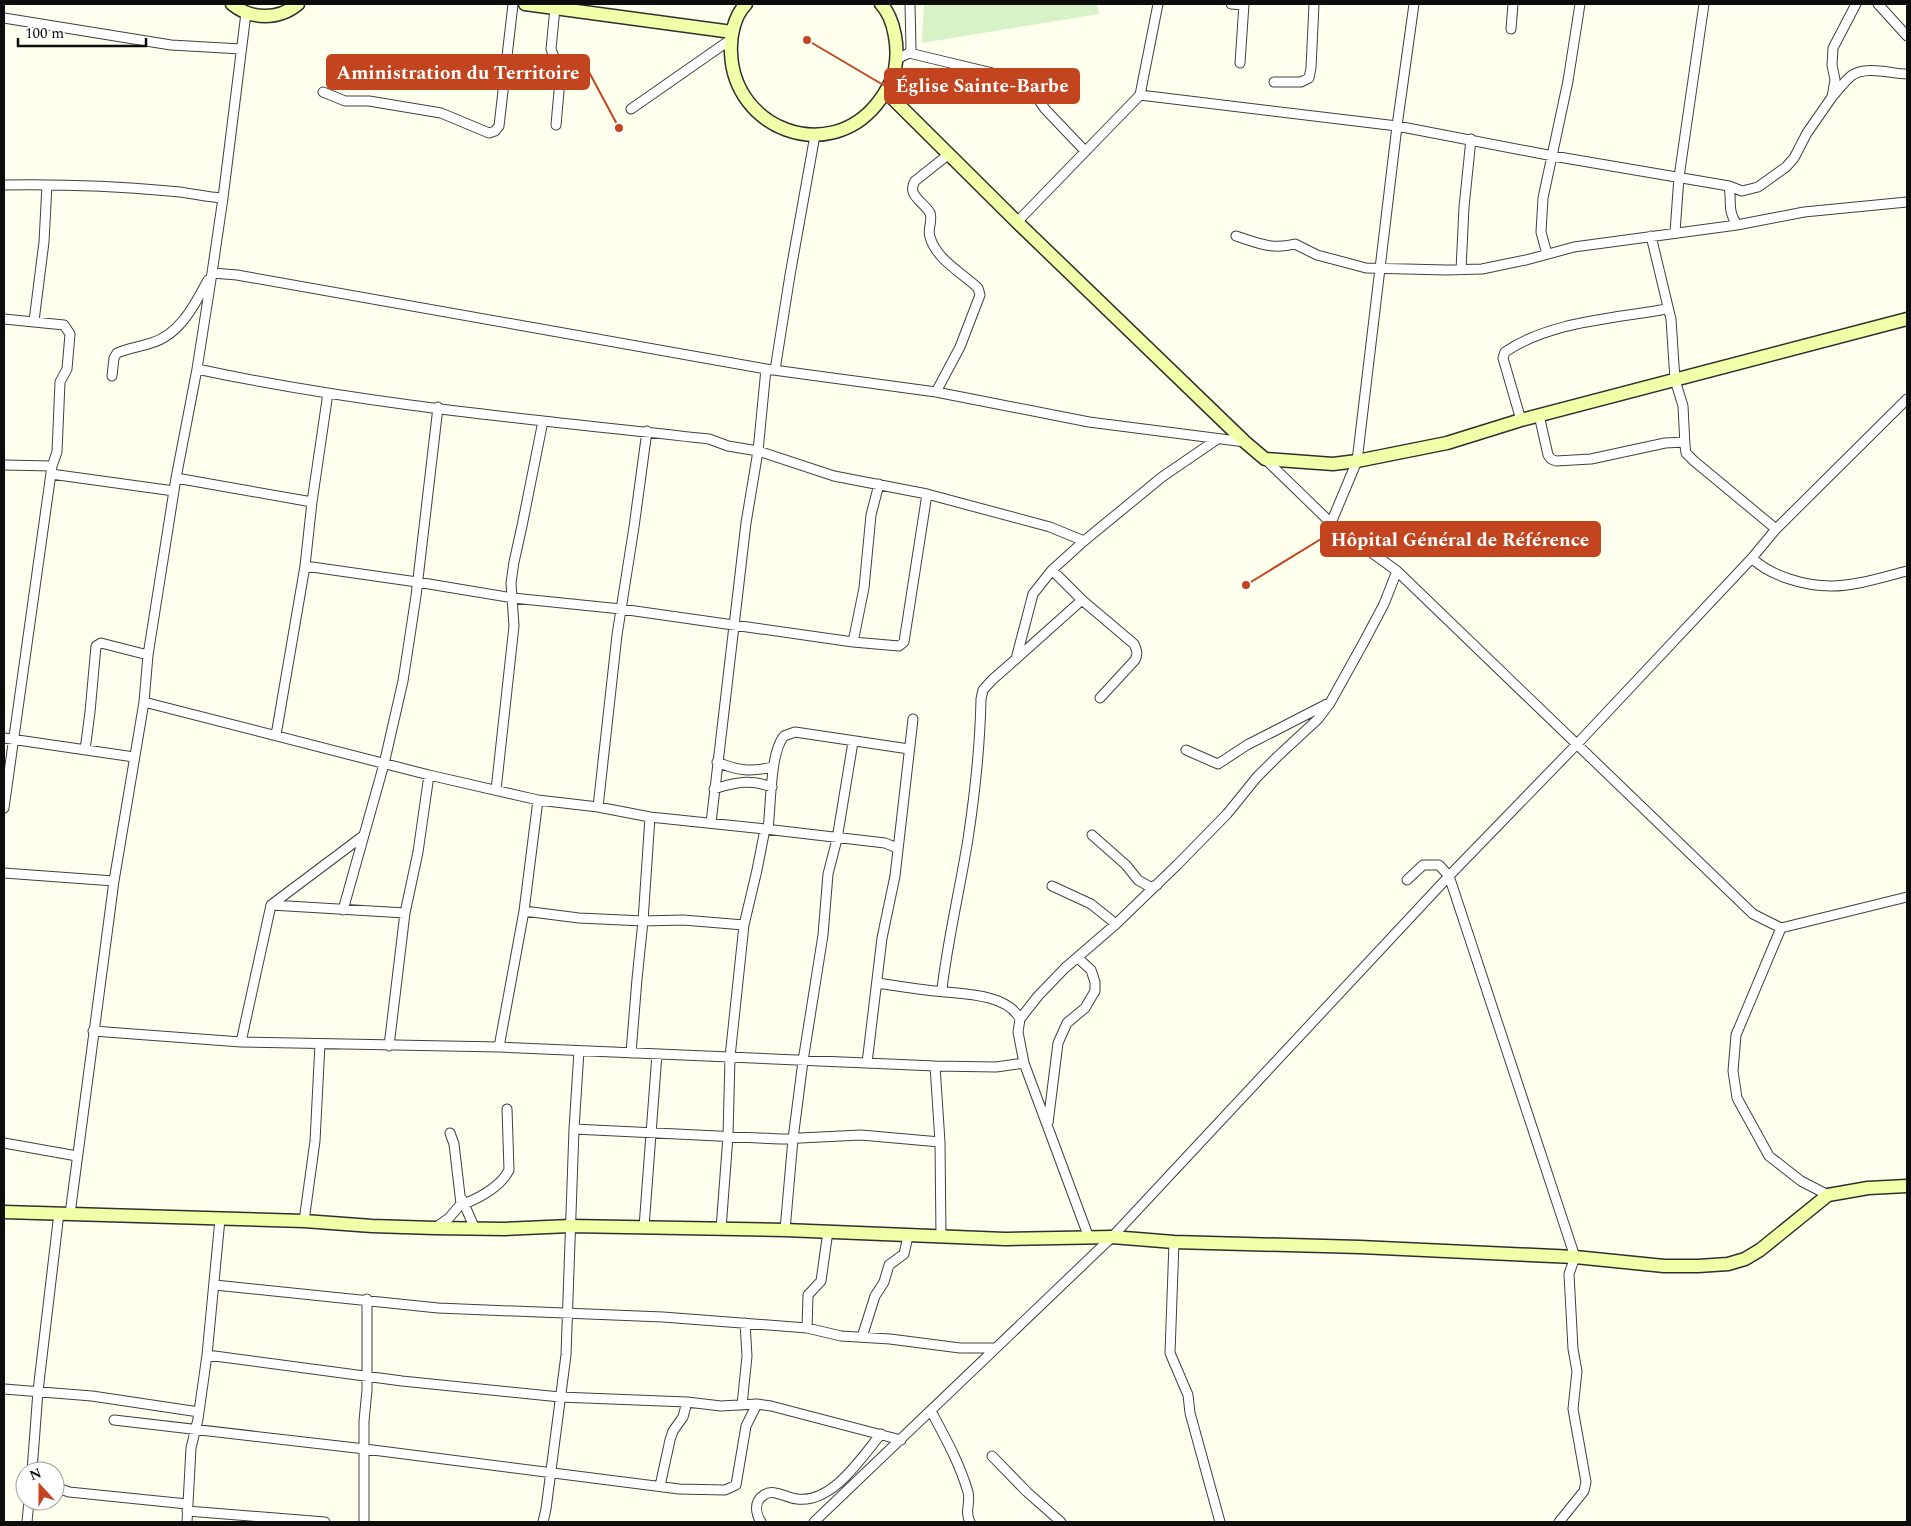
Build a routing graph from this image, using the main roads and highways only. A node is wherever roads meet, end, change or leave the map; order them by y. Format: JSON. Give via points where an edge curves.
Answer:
{"nodes":[{"id":1,"x":232,"y":4,"type":"edge"},
{"id":2,"x":298,"y":4,"type":"edge"},
{"id":3,"x":524,"y":4,"type":"edge"},
{"id":4,"x":746,"y":4,"type":"edge"},
{"id":5,"x":881,"y":4,"type":"edge"},
{"id":6,"x":731,"y":36,"type":"junction"},
{"id":7,"x":886,"y":92,"type":"junction"},
{"id":8,"x":1907,"y":319,"type":"edge"},
{"id":9,"x":1907,"y":1186,"type":"edge"},
{"id":10,"x":4,"y":1212,"type":"edge"}],
"edges":[{"from":1,"to":2,"type":"main road","via":[[246,13],[262,16],[278,15]]},
{"from":3,"to":6,"type":"main road"},
{"from":4,"to":6,"type":"main road"},
{"from":5,"to":7,"type":"main road","via":[[895,32],[896,60]]},
{"from":6,"to":7,"type":"main road","via":[[731,69],[742,96],[761,117],[787,131],[815,135],[843,129],[868,114]]},
{"from":7,"to":8,"type":"main road","via":[[1017,222],[1265,458],[1333,464],[1447,443],[1539,415]]},
{"from":9,"to":10,"type":"main road","via":[[1828,1195],[1745,1259],[1698,1266],[1341,1246],[1174,1242],[1112,1236],[1005,1239],[644,1227],[475,1229],[304,1220]]}]}
